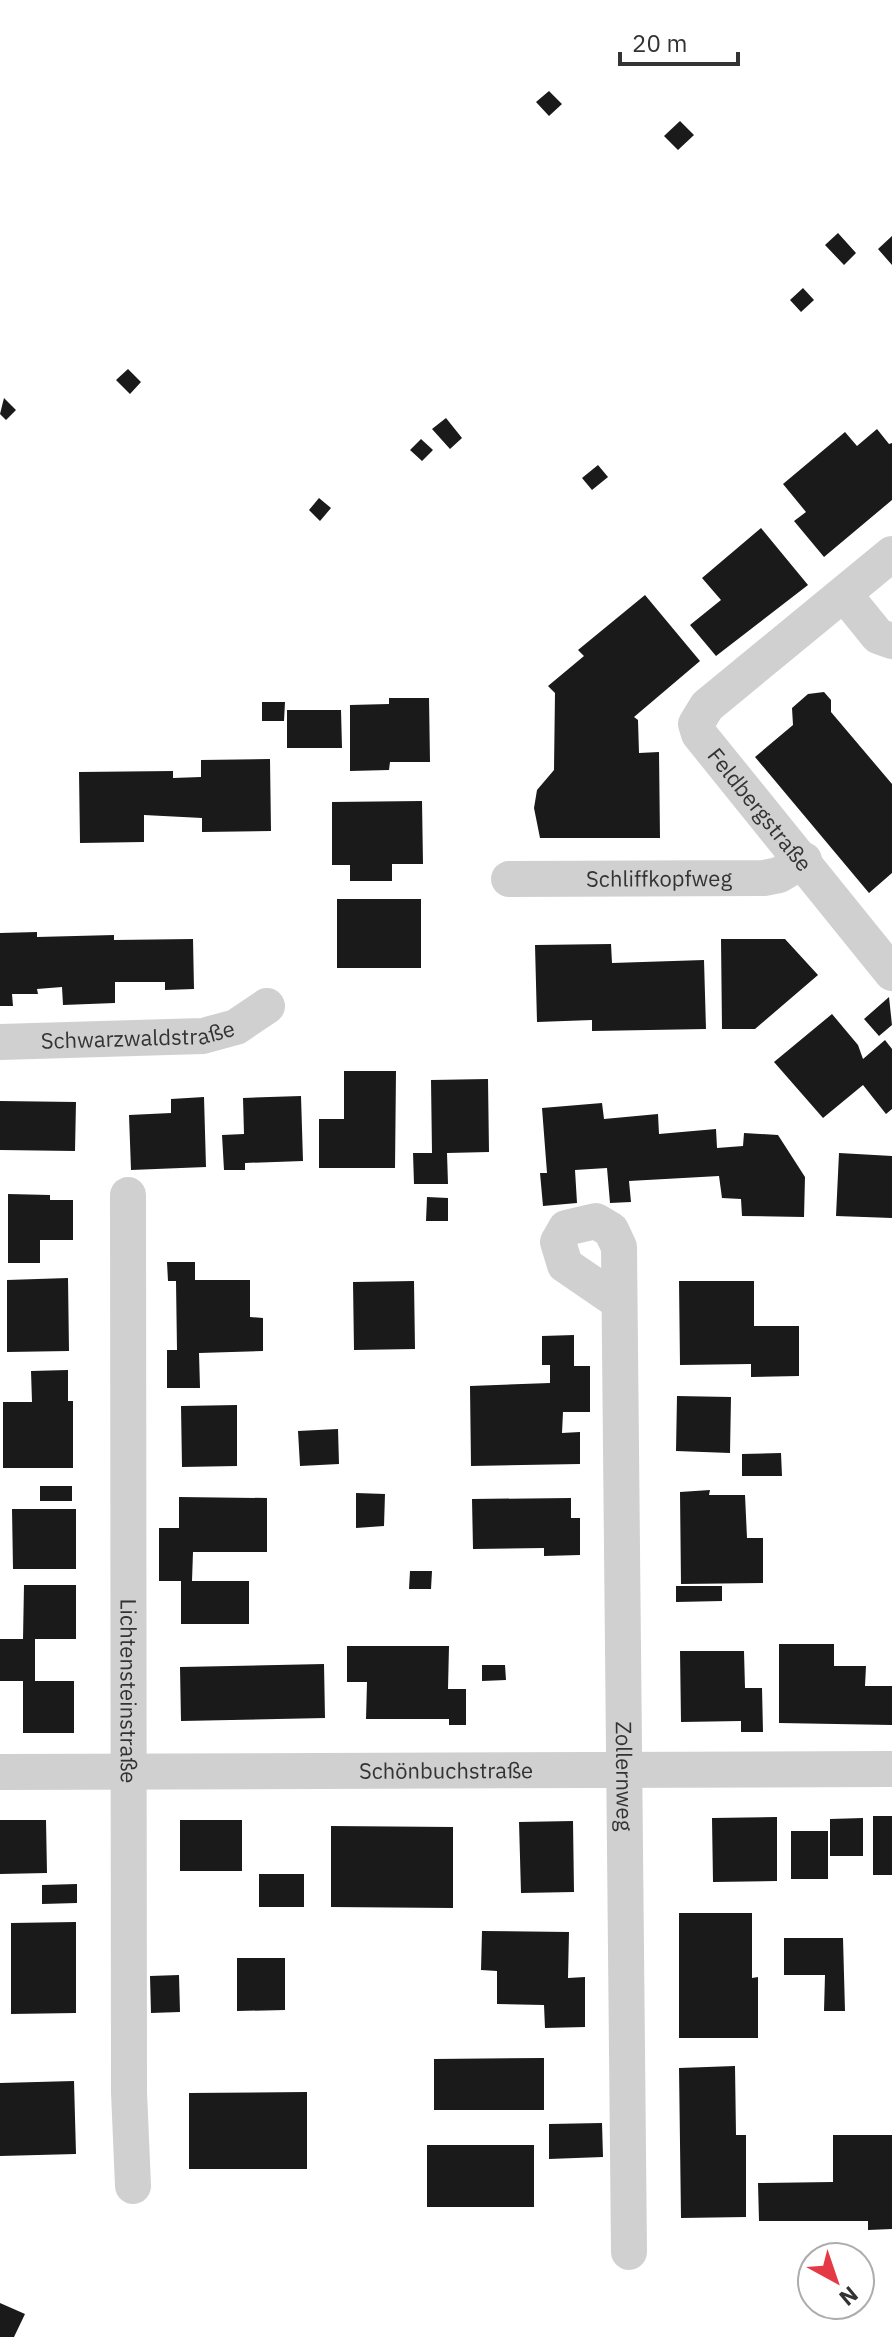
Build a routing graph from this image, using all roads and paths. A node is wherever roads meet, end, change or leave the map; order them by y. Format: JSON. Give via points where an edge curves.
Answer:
{"nodes":[{"id":1,"x":892,"y":554,"type":"edge"},
{"id":2,"x":844,"y":594,"type":"junction"},
{"id":3,"x":892,"y":641,"type":"edge"},
{"id":4,"x":804,"y":860,"type":"junction"},
{"id":5,"x":509,"y":879,"type":"dead end"},
{"id":6,"x":892,"y":973,"type":"edge"},
{"id":7,"x":267,"y":1006,"type":"dead end"},
{"id":8,"x":0,"y":1042,"type":"edge"},
{"id":9,"x":128,"y":1195,"type":"dead end"},
{"id":10,"x":619,"y":1302,"type":"dead end"},
{"id":11,"x":892,"y":1769,"type":"edge"},
{"id":12,"x":624,"y":1770,"type":"junction"},
{"id":13,"x":0,"y":1772,"type":"edge"},
{"id":14,"x":130,"y":1774,"type":"junction"},
{"id":15,"x":133,"y":2186,"type":"dead end"},
{"id":16,"x":629,"y":2252,"type":"dead end"}],
"edges":[{"from":1,"to":2,"type":"street","name":"Feldbergstraße"},
{"from":2,"to":3,"type":"street","via":[[878,636]]},
{"from":2,"to":4,"type":"street","name":"Feldbergstraße","via":[[707,706],[696,724]]},
{"from":4,"to":5,"type":"street","name":"Schliffkopfweg","via":[[764,878]]},
{"from":4,"to":6,"type":"street","name":"Feldbergstraße"},
{"from":7,"to":8,"type":"street","name":"Schwarzwaldstraße","via":[[236,1027],[203,1036]]},
{"from":9,"to":14,"type":"street","name":"Lichtensteinstraße"},
{"from":10,"to":12,"type":"street","name":"Zollernweg"},
{"from":11,"to":12,"type":"street","name":"Schönbuchstraße"},
{"from":12,"to":14,"type":"street","name":"Schönbuchstraße"},
{"from":12,"to":16,"type":"street","name":"Zollernweg"},
{"from":13,"to":14,"type":"street","name":"Schönbuchstraße"},
{"from":14,"to":15,"type":"street","name":"Lichtensteinstraße"}]}
